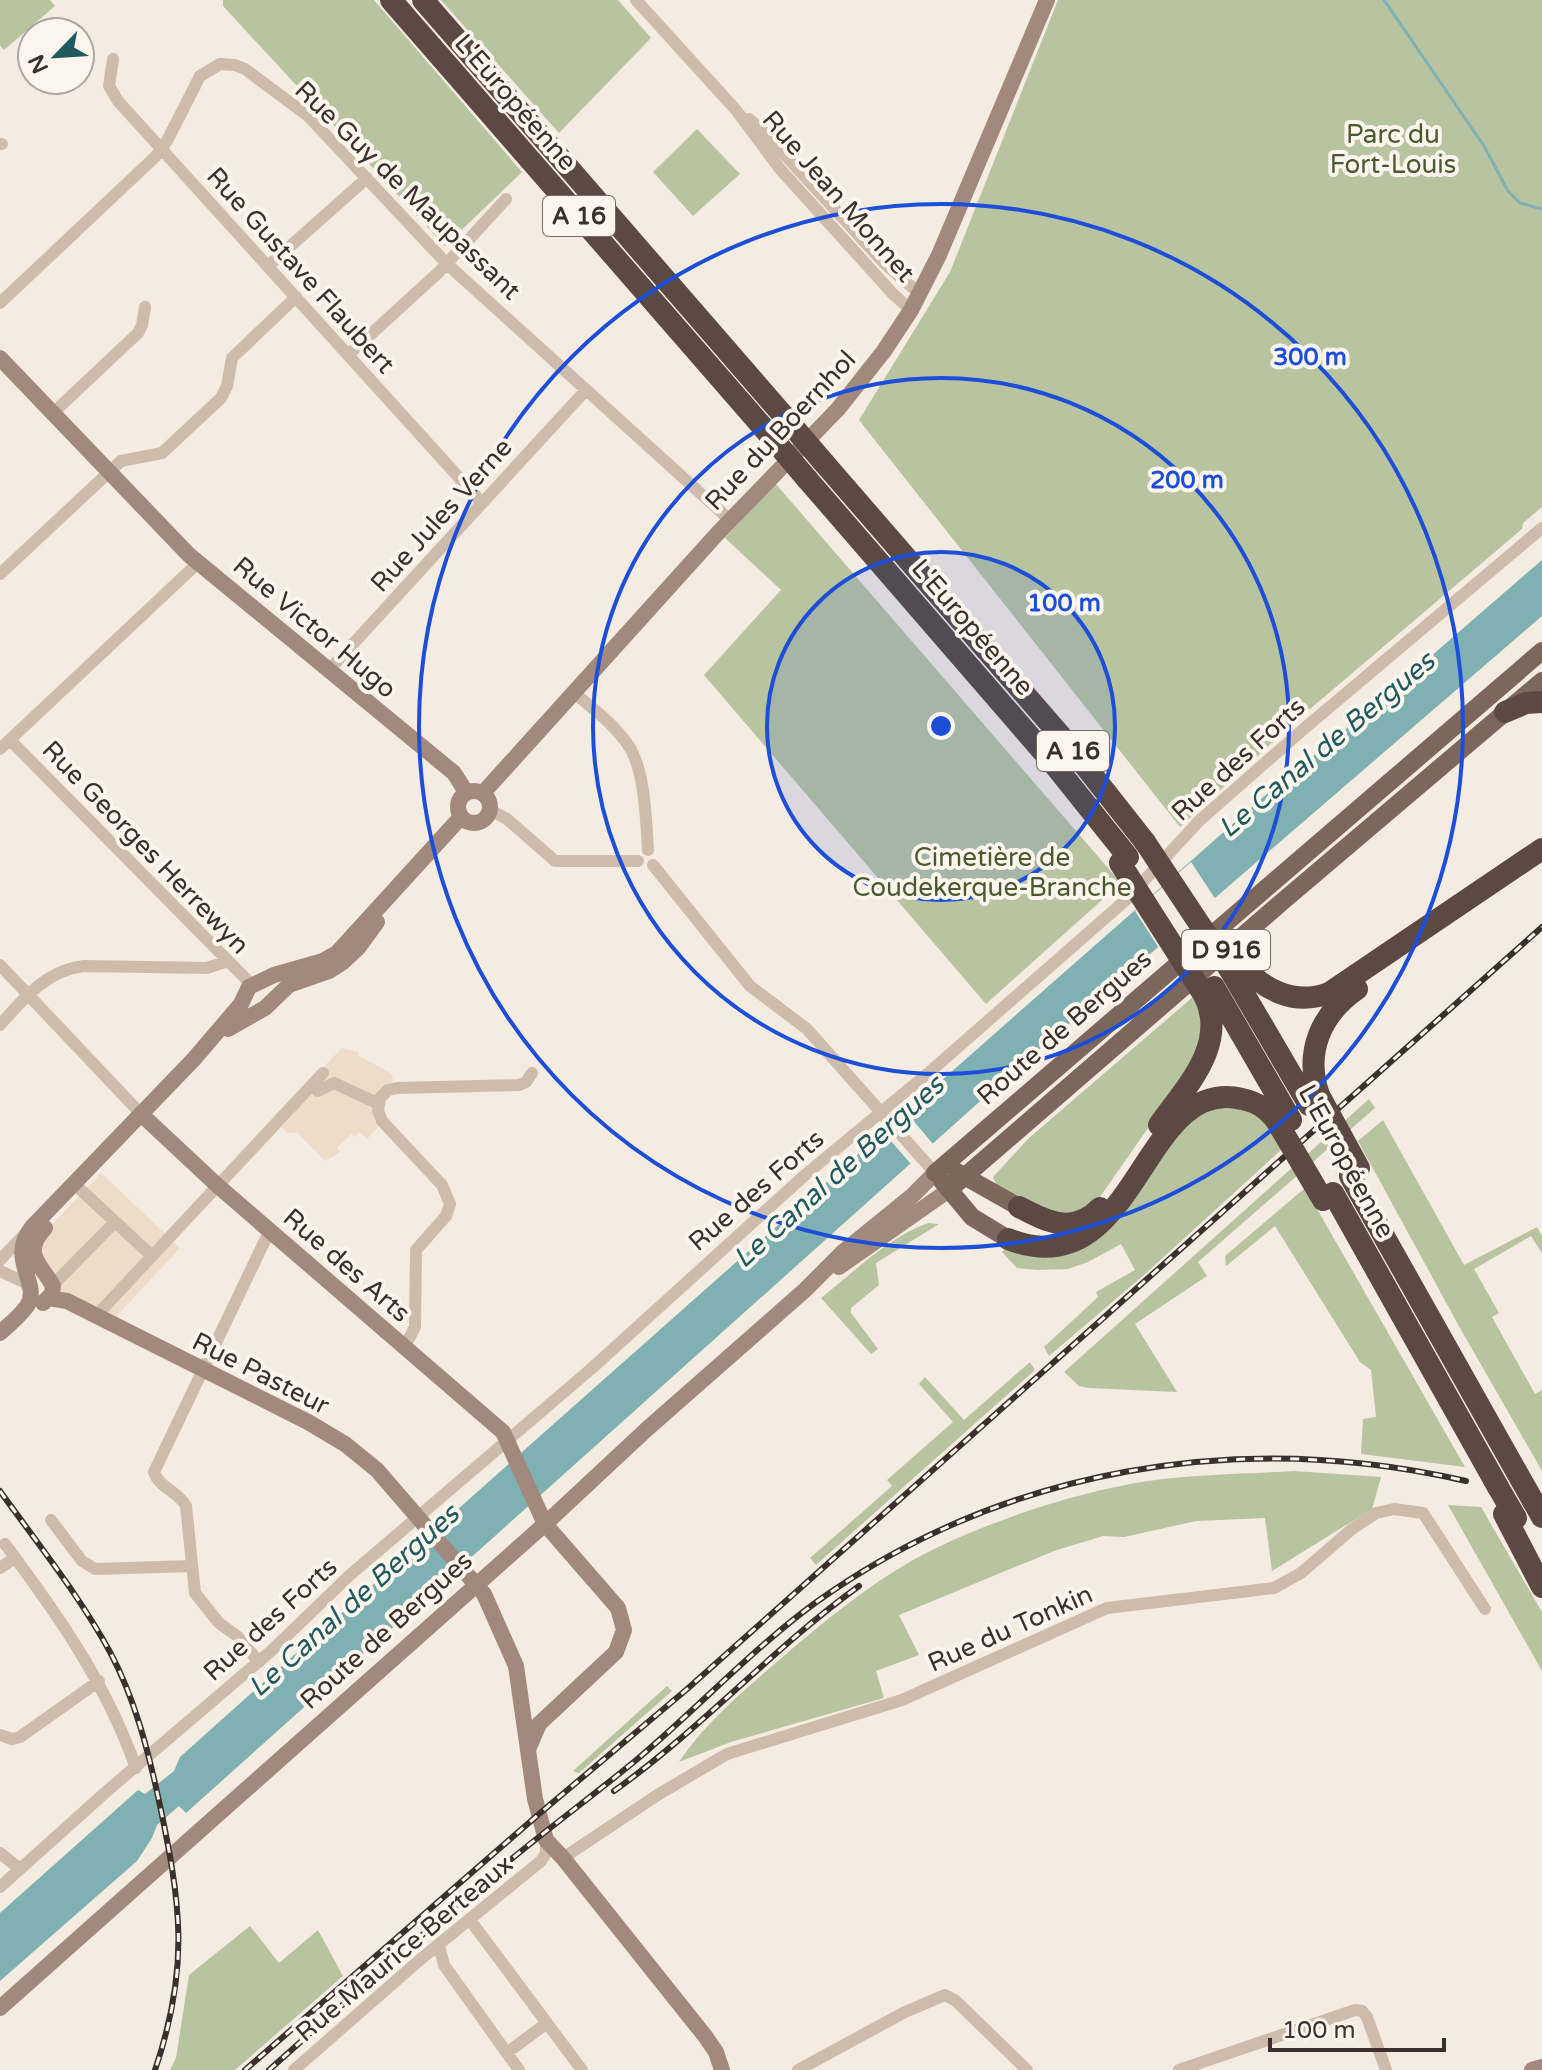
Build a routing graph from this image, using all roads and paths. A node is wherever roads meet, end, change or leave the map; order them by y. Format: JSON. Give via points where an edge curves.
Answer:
{"nodes":[{"id":1,"x":391,"y":0,"type":"edge"},
{"id":2,"x":423,"y":0,"type":"edge"},
{"id":3,"x":1047,"y":0,"type":"edge"},
{"id":4,"x":642,"y":2,"type":"edge"},
{"id":5,"x":113,"y":59,"type":"dead end"},
{"id":6,"x":736,"y":110,"type":"junction"},
{"id":7,"x":161,"y":149,"type":"junction"},
{"id":8,"x":367,"y":178,"type":"junction"},
{"id":9,"x":506,"y":199,"type":"dead end"},
{"id":10,"x":447,"y":264,"type":"junction"},
{"id":11,"x":268,"y":266,"type":"junction"},
{"id":12,"x":920,"y":294,"type":"junction"},
{"id":13,"x":296,"y":297,"type":"junction"},
{"id":14,"x":0,"y":303,"type":"edge"},
{"id":15,"x":145,"y":307,"type":"dead end"},
{"id":16,"x":911,"y":310,"type":"junction"},
{"id":17,"x":0,"y":346,"type":"edge"},
{"id":18,"x":348,"y":355,"type":"junction"},
{"id":19,"x":0,"y":358,"type":"edge"},
{"id":20,"x":586,"y":390,"type":"junction"},
{"id":21,"x":55,"y":411,"type":"junction"},
{"id":22,"x":110,"y":471,"type":"junction"},
{"id":23,"x":482,"y":503,"type":"junction"},
{"id":24,"x":730,"y":520,"type":"junction"},
{"id":25,"x":1542,"y":528,"type":"edge"},
{"id":26,"x":199,"y":562,"type":"junction"},
{"id":27,"x":0,"y":574,"type":"edge"},
{"id":28,"x":1542,"y":651,"type":"edge"},
{"id":29,"x":1542,"y":659,"type":"edge"},
{"id":30,"x":329,"y":670,"type":"junction"},
{"id":31,"x":1519,"y":670,"type":"junction"},
{"id":32,"x":1542,"y":681,"type":"edge"},
{"id":33,"x":573,"y":692,"type":"junction"},
{"id":34,"x":1542,"y":702,"type":"edge"},
{"id":35,"x":1505,"y":712,"type":"junction"},
{"id":36,"x":5,"y":744,"type":"edge"},
{"id":37,"x":475,"y":793,"type":"junction"},
{"id":38,"x":490,"y":810,"type":"junction"},
{"id":39,"x":461,"y":817,"type":"junction"},
{"id":40,"x":1542,"y":849,"type":"edge"},
{"id":41,"x":648,"y":850,"type":"junction"},
{"id":42,"x":638,"y":861,"type":"junction"},
{"id":43,"x":1542,"y":861,"type":"edge"},
{"id":44,"x":653,"y":865,"type":"junction"},
{"id":45,"x":413,"y":870,"type":"junction"},
{"id":46,"x":228,"y":961,"type":"junction"},
{"id":47,"x":0,"y":965,"type":"edge"},
{"id":48,"x":1235,"y":966,"type":"junction"},
{"id":49,"x":250,"y":989,"type":"junction"},
{"id":50,"x":1209,"y":991,"type":"junction"},
{"id":51,"x":28,"y":994,"type":"junction"},
{"id":52,"x":264,"y":1005,"type":"junction"},
{"id":53,"x":0,"y":1025,"type":"edge"},
{"id":54,"x":194,"y":1059,"type":"junction"},
{"id":55,"x":323,"y":1073,"type":"dead end"},
{"id":56,"x":532,"y":1073,"type":"dead end"},
{"id":57,"x":312,"y":1085,"type":"junction"},
{"id":58,"x":1314,"y":1100,"type":"junction"},
{"id":59,"x":379,"y":1104,"type":"junction"},
{"id":60,"x":142,"y":1115,"type":"junction"},
{"id":61,"x":887,"y":1117,"type":"junction"},
{"id":62,"x":1286,"y":1123,"type":"junction"},
{"id":63,"x":929,"y":1166,"type":"junction"},
{"id":64,"x":966,"y":1176,"type":"junction"},
{"id":65,"x":218,"y":1186,"type":"junction"},
{"id":66,"x":81,"y":1190,"type":"junction"},
{"id":67,"x":949,"y":1190,"type":"junction"},
{"id":68,"x":1019,"y":1207,"type":"joint"},
{"id":69,"x":115,"y":1222,"type":"junction"},
{"id":70,"x":32,"y":1227,"type":"junction"},
{"id":71,"x":270,"y":1230,"type":"junction"},
{"id":72,"x":1008,"y":1239,"type":"joint"},
{"id":73,"x":152,"y":1256,"type":"junction"},
{"id":74,"x":0,"y":1260,"type":"edge"},
{"id":75,"x":0,"y":1271,"type":"edge"},
{"id":76,"x":41,"y":1290,"type":"junction"},
{"id":77,"x":805,"y":1290,"type":"junction"},
{"id":78,"x":96,"y":1316,"type":"junction"},
{"id":79,"x":0,"y":1333,"type":"edge"},
{"id":80,"x":0,"y":1345,"type":"edge"},
{"id":81,"x":405,"y":1346,"type":"junction"},
{"id":82,"x":203,"y":1370,"type":"junction"},
{"id":83,"x":512,"y":1448,"type":"junction"},
{"id":84,"x":1539,"y":1507,"type":"edge"},
{"id":85,"x":1510,"y":1516,"type":"junction"},
{"id":86,"x":51,"y":1520,"type":"dead end"},
{"id":87,"x":423,"y":1522,"type":"junction"},
{"id":88,"x":545,"y":1524,"type":"junction"},
{"id":89,"x":5,"y":1544,"type":"dead end"},
{"id":90,"x":15,"y":1558,"type":"junction"},
{"id":91,"x":1542,"y":1565,"type":"edge"},
{"id":92,"x":192,"y":1566,"type":"junction"},
{"id":93,"x":0,"y":1568,"type":"edge"},
{"id":94,"x":472,"y":1577,"type":"junction"},
{"id":95,"x":1542,"y":1587,"type":"edge"},
{"id":96,"x":1485,"y":1609,"type":"dead end"},
{"id":97,"x":259,"y":1662,"type":"junction"},
{"id":98,"x":99,"y":1681,"type":"junction"},
{"id":99,"x":522,"y":1708,"type":"junction"},
{"id":100,"x":552,"y":1711,"type":"junction"},
{"id":101,"x":6,"y":1737,"type":"edge"},
{"id":102,"x":528,"y":1752,"type":"junction"},
{"id":103,"x":136,"y":1768,"type":"junction"},
{"id":104,"x":546,"y":1840,"type":"junction"},
{"id":105,"x":0,"y":1853,"type":"edge"},
{"id":106,"x":561,"y":1856,"type":"junction"},
{"id":107,"x":543,"y":1859,"type":"junction"},
{"id":108,"x":20,"y":1869,"type":"junction"},
{"id":109,"x":0,"y":1887,"type":"edge"},
{"id":110,"x":470,"y":1920,"type":"junction"},
{"id":111,"x":439,"y":1946,"type":"junction"},
{"id":112,"x":0,"y":2008,"type":"edge"},
{"id":113,"x":547,"y":2023,"type":"junction"},
{"id":114,"x":514,"y":2061,"type":"edge"},
{"id":115,"x":1542,"y":2067,"type":"edge"},
{"id":116,"x":294,"y":2070,"type":"edge"},
{"id":117,"x":502,"y":2070,"type":"edge"},
{"id":118,"x":582,"y":2070,"type":"edge"},
{"id":119,"x":722,"y":2070,"type":"edge"},
{"id":120,"x":798,"y":2070,"type":"edge"},
{"id":121,"x":1027,"y":2070,"type":"edge"},
{"id":122,"x":1179,"y":2070,"type":"edge"},
{"id":123,"x":1386,"y":2070,"type":"edge"},
{"id":124,"x":1532,"y":2070,"type":"edge"}],
"edges":[{"from":1,"to":50,"type":"highway","name":"L'Européenne","number":"A 16","bridge":true,"via":[[1088,805]]},
{"from":2,"to":48,"type":"highway","name":"L'Européenne","number":"A 16","bridge":true,"via":[[1151,839]]},
{"from":3,"to":12,"type":"street","name":"Rue du Boernhol"},
{"from":4,"to":6,"type":"street","name":"Rue Jean Monnet"},
{"from":5,"to":7,"type":"street","name":"Rue Gustave Flaubert","via":[[111,91]]},
{"from":6,"to":12,"type":"street","name":"Rue Jean Monnet","via":[[763,131],[885,264]]},
{"from":6,"to":16,"type":"street","name":"Rue Jean Monnet","via":[[785,174]]},
{"from":7,"to":8,"type":"street","name":"Rue Guy de Maupassant","via":[[200,76],[215,65],[230,64],[249,71],[308,116]]},
{"from":7,"to":11,"type":"street","name":"Rue Gustave Flaubert"},
{"from":7,"to":14,"type":"street","name":"Rue Guy de Maupassant"},
{"from":8,"to":10,"type":"street","name":"Rue Guy de Maupassant"},
{"from":8,"to":11,"type":"street"},
{"from":9,"to":10,"type":"street"},
{"from":10,"to":18,"type":"street"},
{"from":10,"to":20,"type":"street","name":"Rue Guy de Maupassant"},
{"from":11,"to":13,"type":"street","name":"Rue Gustave Flaubert"},
{"from":12,"to":16,"type":"street","name":"Rue du Boernhol"},
{"from":13,"to":18,"type":"street","name":"Rue Gustave Flaubert"},
{"from":13,"to":22,"type":"street","via":[[232,358],[221,398],[162,453],[127,458]]},
{"from":15,"to":21,"type":"street","via":[[138,333]]},
{"from":16,"to":24,"type":"street","name":"Rue du Boernhol","via":[[847,399]]},
{"from":17,"to":21,"type":"street","name":"Rue Victor Hugo"},
{"from":18,"to":23,"type":"street","name":"Rue Gustave Flaubert"},
{"from":19,"to":21,"type":"street","name":"Rue Victor Hugo"},
{"from":20,"to":23,"type":"street","name":"Rue Jules Verne"},
{"from":20,"to":24,"type":"street","name":"Rue Guy de Maupassant"},
{"from":21,"to":22,"type":"street","name":"Rue Victor Hugo"},
{"from":22,"to":26,"type":"street","name":"Rue Victor Hugo"},
{"from":22,"to":27,"type":"street"},
{"from":23,"to":30,"type":"street","name":"Rue Jules Verne"},
{"from":24,"to":33,"type":"street","name":"Rue du Boernhol"},
{"from":25,"to":61,"type":"street","name":"Rue des Forts","via":[[1211,810],[1127,899],[933,1069]]},
{"from":26,"to":30,"type":"street","name":"Rue Victor Hugo"},
{"from":26,"to":36,"type":"street"},
{"from":28,"to":31,"type":"main road","name":"Route de Bergues","number":"D 916"},
{"from":29,"to":31,"type":"main road"},
{"from":30,"to":37,"type":"street","name":"Rue Victor Hugo"},
{"from":31,"to":63,"type":"main road","name":"Route de Bergues","number":"D 916"},
{"from":32,"to":35,"type":"main road","name":"Route de Bergues","number":"D 916"},
{"from":33,"to":37,"type":"street","name":"Rue du Boernhol"},
{"from":33,"to":41,"type":"street","via":[[618,732],[632,752]]},
{"from":34,"to":35,"type":"highway"},
{"from":35,"to":64,"type":"main road","name":"Route de Bergues","number":"D 916"},
{"from":36,"to":46,"type":"street","name":"Rue Georges Herrewyn"},
{"from":37,"to":38,"type":"street","via":[[489,801]]},
{"from":37,"to":39,"type":"street","via":[[457,805]]},
{"from":38,"to":39,"type":"street","via":[[478,822]]},
{"from":38,"to":42,"type":"street","via":[[555,861]]},
{"from":39,"to":45,"type":"street"},
{"from":40,"to":48,"type":"highway","via":[[1324,995],[1281,994]]},
{"from":41,"to":42,"type":"street","via":[[639,853]]},
{"from":41,"to":44,"type":"street","via":[[655,855]]},
{"from":42,"to":44,"type":"street","via":[[644,868]]},
{"from":43,"to":58,"type":"highway","via":[[1335,1007],[1314,1049]]},
{"from":44,"to":61,"type":"street","via":[[752,988],[807,1029]]},
{"from":45,"to":49,"type":"street","via":[[333,956]]},
{"from":45,"to":52,"type":"street","via":[[348,959],[291,983]]},
{"from":46,"to":49,"type":"street","name":"Rue Georges Herrewyn"},
{"from":46,"to":51,"type":"street","via":[[207,968],[80,966],[52,976]]},
{"from":47,"to":51,"type":"street"},
{"from":48,"to":58,"type":"highway","name":"L'Européenne","number":"A 16"},
{"from":49,"to":52,"type":"street","via":[[249,1008]]},
{"from":49,"to":52,"type":"street","via":[[267,987]]},
{"from":49,"to":54,"type":"street"},
{"from":50,"to":62,"type":"highway","name":"L'Européenne"},
{"from":50,"to":68,"type":"highway","via":[[1213,1027],[1202,1064],[1102,1206],[1079,1222],[1059,1225]]},
{"from":51,"to":53,"type":"street"},
{"from":51,"to":60,"type":"street"},
{"from":52,"to":54,"type":"street"},
{"from":54,"to":60,"type":"street"},
{"from":55,"to":57,"type":"street"},
{"from":56,"to":59,"type":"street","via":[[516,1086],[394,1089],[383,1093]]},
{"from":57,"to":59,"type":"street","via":[[318,1091],[334,1083]]},
{"from":57,"to":65,"type":"street"},
{"from":58,"to":84,"type":"highway","name":"L'Européenne","number":"A 16"},
{"from":59,"to":81,"type":"street","via":[[383,1123],[450,1199],[449,1211],[416,1250],[415,1327]]},
{"from":60,"to":65,"type":"street","name":"Rue des Arts"},
{"from":60,"to":66,"type":"street","via":[[133,1134]]},
{"from":60,"to":70,"type":"street"},
{"from":61,"to":63,"type":"street"},
{"from":61,"to":83,"type":"street","name":"Rue des Forts","via":[[805,1175]]},
{"from":62,"to":72,"type":"highway","via":[[1249,1100],[1205,1101],[1181,1118],[1093,1231],[1046,1248]]},
{"from":62,"to":85,"type":"highway","name":"L'Européenne","bridge":true,"via":[[1409,1329]]},
{"from":63,"to":64,"type":"main road"},
{"from":63,"to":67,"type":"main road"},
{"from":63,"to":77,"type":"street","name":"Route de Bergues","number":"D 916","via":[[912,1196]]},
{"from":64,"to":67,"type":"main road","name":"Route de Bergues","number":"D 916"},
{"from":64,"to":68,"type":"main road"},
{"from":65,"to":71,"type":"street","name":"Rue des Arts"},
{"from":65,"to":73,"type":"street"},
{"from":66,"to":69,"type":"street"},
{"from":66,"to":76,"type":"street","via":[[35,1241]]},
{"from":67,"to":72,"type":"main road","via":[[975,1220]]},
{"from":67,"to":77,"type":"street","name":"Route de Bergues","number":"D 916"},
{"from":69,"to":73,"type":"street"},
{"from":69,"to":76,"type":"street"},
{"from":70,"to":74,"type":"street"},
{"from":70,"to":76,"type":"street","via":[[21,1252]]},
{"from":71,"to":81,"type":"street","name":"Rue des Arts"},
{"from":71,"to":82,"type":"street"},
{"from":73,"to":78,"type":"street"},
{"from":75,"to":76,"type":"street","name":"Rue Pasteur"},
{"from":76,"to":78,"type":"street","name":"Rue Pasteur"},
{"from":76,"to":79,"type":"street"},
{"from":76,"to":80,"type":"street"},
{"from":77,"to":88,"type":"street","name":"Route de Bergues","number":"D 916"},
{"from":78,"to":82,"type":"street","name":"Rue Pasteur"},
{"from":81,"to":83,"type":"street","name":"Rue des Arts","via":[[501,1429]]},
{"from":82,"to":87,"type":"street","name":"Rue Pasteur","via":[[345,1444],[377,1470]]},
{"from":82,"to":92,"type":"street","via":[[154,1474],[186,1506]]},
{"from":83,"to":87,"type":"street","name":"Rue des Forts"},
{"from":83,"to":88,"type":"street"},
{"from":85,"to":91,"type":"highway","name":"L'Européenne"},
{"from":85,"to":95,"type":"highway"},
{"from":86,"to":92,"type":"street","via":[[82,1561],[95,1569]]},
{"from":87,"to":94,"type":"street","name":"Rue Pasteur"},
{"from":87,"to":97,"type":"street","name":"Rue des Forts","via":[[344,1581]]},
{"from":88,"to":94,"type":"street","name":"Route de Bergues","number":"D 916"},
{"from":88,"to":100,"type":"street","via":[[615,1604],[624,1630],[611,1658]]},
{"from":89,"to":90,"type":"street"},
{"from":90,"to":93,"type":"street"},
{"from":90,"to":98,"type":"street"},
{"from":92,"to":97,"type":"street","via":[[197,1596]]},
{"from":94,"to":99,"type":"street","name":"Rue Pasteur","via":[[515,1660]]},
{"from":94,"to":112,"type":"street","name":"Route de Bergues","number":"D 916"},
{"from":96,"to":106,"type":"street","name":"Rue du Tonkin","via":[[1423,1513],[1382,1510],[1274,1588],[1107,1608],[902,1700],[727,1754]]},
{"from":97,"to":103,"type":"street","name":"Rue des Forts"},
{"from":98,"to":101,"type":"street","via":[[23,1735]]},
{"from":98,"to":103,"type":"street"},
{"from":99,"to":100,"type":"street","via":[[532,1716]]},
{"from":99,"to":102,"type":"street","name":"Rue Pasteur"},
{"from":100,"to":102,"type":"street","via":[[534,1731]]},
{"from":102,"to":104,"type":"street","name":"Rue Pasteur"},
{"from":103,"to":108,"type":"street","name":"Rue des Forts"},
{"from":104,"to":106,"type":"street"},
{"from":104,"to":107,"type":"street","name":"Rue Maurice Berteaux"},
{"from":105,"to":108,"type":"street"},
{"from":106,"to":107,"type":"street","name":"Rue Maurice Berteaux"},
{"from":106,"to":119,"type":"street","via":[[705,2036]]},
{"from":107,"to":110,"type":"street","name":"Rue Maurice Berteaux"},
{"from":108,"to":109,"type":"street","name":"Rue des Forts"},
{"from":110,"to":111,"type":"street","name":"Rue Maurice Berteaux"},
{"from":110,"to":113,"type":"street"},
{"from":111,"to":114,"type":"street","via":[[444,1965]]},
{"from":111,"to":116,"type":"street","name":"Rue Maurice Berteaux"},
{"from":113,"to":114,"type":"street"},
{"from":113,"to":118,"type":"street"},
{"from":114,"to":117,"type":"street"},
{"from":115,"to":124,"type":"street"},
{"from":120,"to":121,"type":"street","via":[[940,1996],[949,1996]]},
{"from":122,"to":123,"type":"street","via":[[1359,2010],[1369,2021]]}]}
